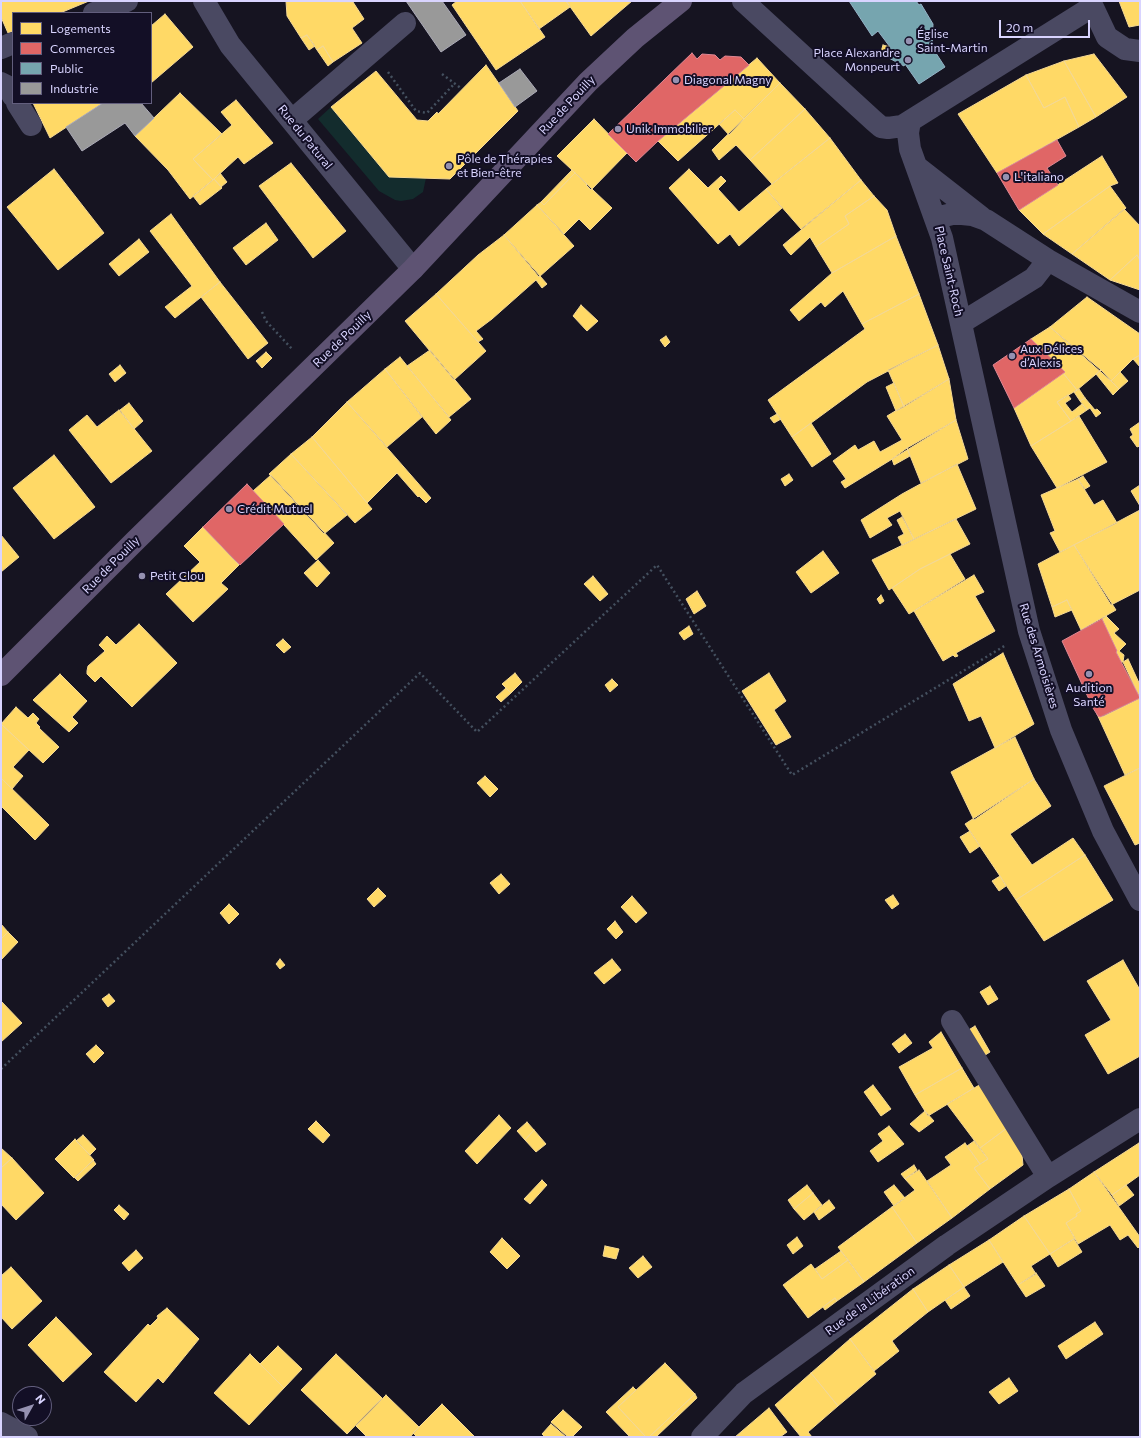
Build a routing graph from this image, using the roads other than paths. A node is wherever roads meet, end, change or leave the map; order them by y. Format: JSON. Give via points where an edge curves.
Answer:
{"nodes":[{"id":1,"x":127,"y":1,"type":"edge"},
{"id":2,"x":204,"y":1,"type":"edge"},
{"id":3,"x":681,"y":1,"type":"edge"},
{"id":4,"x":743,"y":1,"type":"edge"},
{"id":5,"x":1091,"y":4,"type":"edge"},
{"id":6,"x":101,"y":8,"type":"edge"},
{"id":7,"x":405,"y":23,"type":"dead end"},
{"id":8,"x":12,"y":44,"type":"edge"},
{"id":9,"x":1,"y":48,"type":"edge"},
{"id":10,"x":1140,"y":51,"type":"edge"},
{"id":11,"x":1,"y":83,"type":"edge"},
{"id":12,"x":12,"y":94,"type":"edge"},
{"id":13,"x":19,"y":104,"type":"edge"},
{"id":14,"x":292,"y":120,"type":"junction"},
{"id":15,"x":910,"y":122,"type":"junction"},
{"id":16,"x":31,"y":126,"type":"dead end"},
{"id":17,"x":881,"y":127,"type":"junction"},
{"id":18,"x":914,"y":164,"type":"junction"},
{"id":19,"x":936,"y":218,"type":"junction"},
{"id":20,"x":986,"y":220,"type":"junction"},
{"id":21,"x":1048,"y":260,"type":"junction"},
{"id":22,"x":413,"y":269,"type":"junction"},
{"id":23,"x":1140,"y":312,"type":"edge"},
{"id":24,"x":961,"y":323,"type":"junction"},
{"id":25,"x":968,"y":351,"type":"joint"},
{"id":26,"x":1,"y":675,"type":"edge"},
{"id":27,"x":1140,"y":900,"type":"edge"},
{"id":28,"x":952,"y":1021,"type":"dead end"},
{"id":29,"x":1140,"y":1119,"type":"edge"},
{"id":30,"x":1048,"y":1177,"type":"junction"},
{"id":31,"x":1,"y":1423,"type":"edge"},
{"id":32,"x":27,"y":1437,"type":"edge"},
{"id":33,"x":702,"y":1437,"type":"edge"}],
"edges":[{"from":1,"to":6,"type":"street"},
{"from":2,"to":14,"type":"street","name":"Rue du Patural","via":[[230,45]]},
{"from":3,"to":22,"type":"main road","name":"Rue de Pouilly","via":[[635,38],[588,82]]},
{"from":4,"to":17,"type":"street"},
{"from":5,"to":10,"type":"street","via":[[1107,36],[1125,49]]},
{"from":5,"to":15,"type":"street"},
{"from":7,"to":14,"type":"street"},
{"from":8,"to":9,"type":"street"},
{"from":11,"to":12,"type":"street","via":[[7,86]]},
{"from":13,"to":16,"type":"street"},
{"from":14,"to":22,"type":"street","name":"Rue du Patural"},
{"from":15,"to":17,"type":"street","via":[[902,126]]},
{"from":15,"to":18,"type":"street","name":"Place Saint-Roch","via":[[908,133]]},
{"from":17,"to":18,"type":"street","name":"Place Saint-Roch"},
{"from":18,"to":19,"type":"street","name":"Place Saint-Roch"},
{"from":18,"to":20,"type":"street","name":"Place Saint-Roch"},
{"from":19,"to":20,"type":"street","name":"Place Saint-Roch","via":[[962,214]]},
{"from":19,"to":24,"type":"street","name":"Place Saint-Roch"},
{"from":20,"to":21,"type":"street","name":"Place Saint-Roch"},
{"from":21,"to":23,"type":"street","name":"Place Saint-Roch"},
{"from":21,"to":24,"type":"street","name":"Place Saint-Roch","via":[[1034,278]]},
{"from":22,"to":26,"type":"main road","name":"Rue de Pouilly"},
{"from":24,"to":25,"type":"street","name":"Place Saint-Roch"},
{"from":25,"to":27,"type":"street","name":"Rue des Armoisières","via":[[1029,631],[1061,730],[1100,824]]},
{"from":28,"to":30,"type":"street"},
{"from":29,"to":30,"type":"street","name":"Rue de la Libération"},
{"from":30,"to":33,"type":"street","name":"Rue de la Libération","via":[[947,1245],[744,1393]]},
{"from":31,"to":32,"type":"street"}]}
